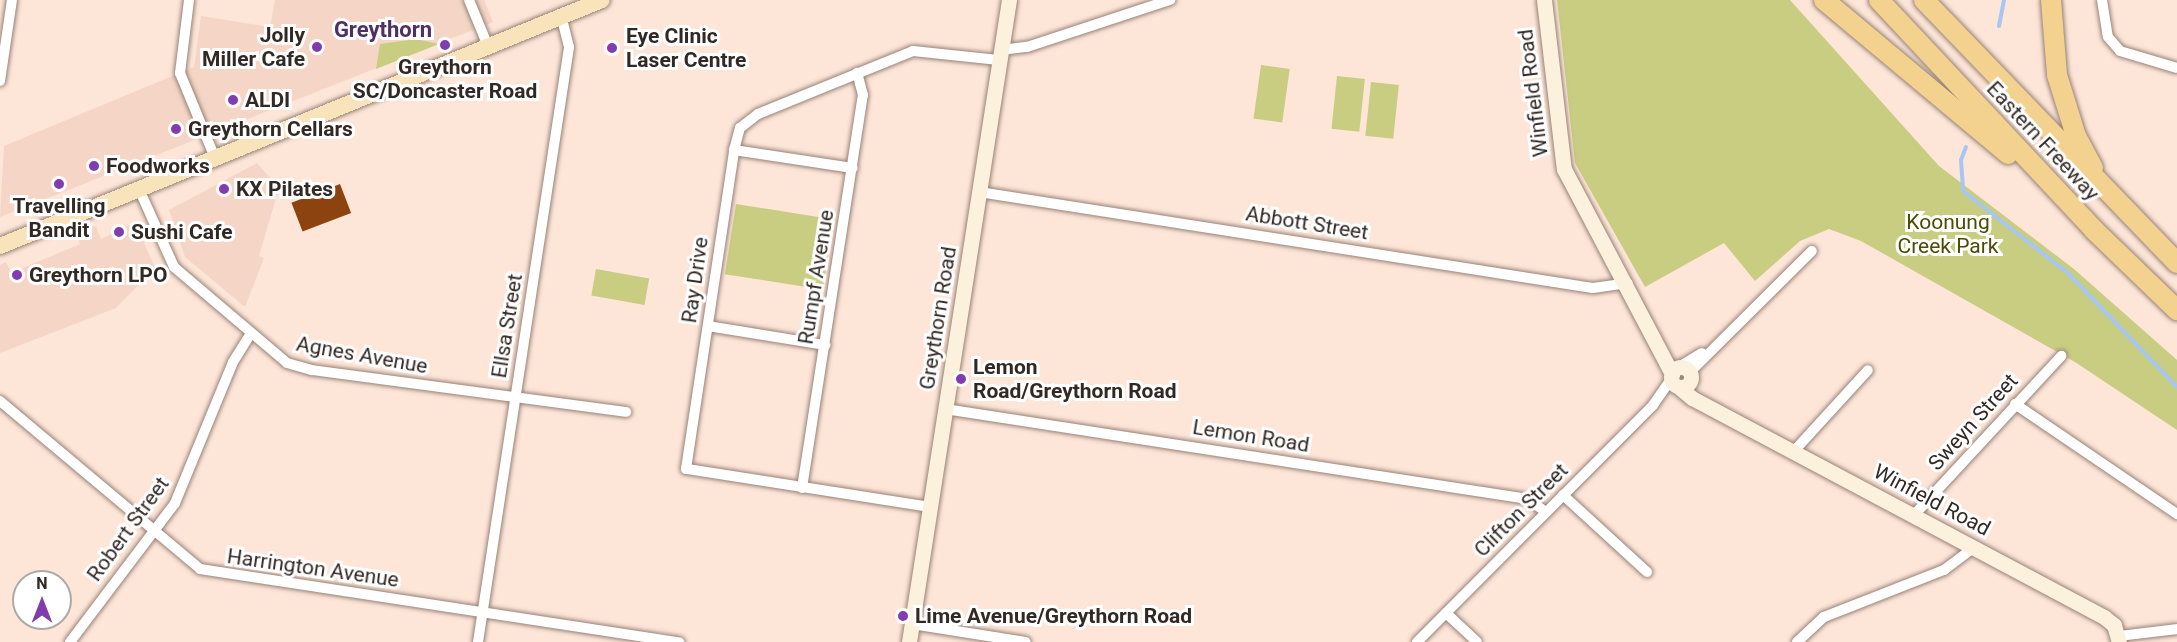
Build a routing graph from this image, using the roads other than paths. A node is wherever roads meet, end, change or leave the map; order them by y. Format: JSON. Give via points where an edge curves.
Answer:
{"nodes":[{"id":1,"x":12,"y":0,"type":"edge"},
{"id":2,"x":189,"y":0,"type":"edge"},
{"id":3,"x":469,"y":0,"type":"edge"},
{"id":4,"x":602,"y":0,"type":"edge"},
{"id":5,"x":1009,"y":0,"type":"edge"},
{"id":6,"x":1170,"y":0,"type":"edge"},
{"id":7,"x":1544,"y":0,"type":"edge"},
{"id":8,"x":1824,"y":0,"type":"edge"},
{"id":9,"x":1879,"y":0,"type":"edge"},
{"id":10,"x":1924,"y":0,"type":"edge"},
{"id":11,"x":2051,"y":0,"type":"edge"},
{"id":12,"x":2102,"y":0,"type":"edge"},
{"id":13,"x":561,"y":16,"type":"junction"},
{"id":14,"x":488,"y":46,"type":"junction"},
{"id":15,"x":2,"y":48,"type":"edge"},
{"id":16,"x":1000,"y":55,"type":"junction"},
{"id":17,"x":2177,"y":68,"type":"edge"},
{"id":18,"x":857,"y":73,"type":"junction"},
{"id":19,"x":0,"y":81,"type":"edge"},
{"id":20,"x":734,"y":150,"type":"junction"},
{"id":21,"x":215,"y":158,"type":"junction"},
{"id":22,"x":853,"y":168,"type":"junction"},
{"id":23,"x":140,"y":189,"type":"junction"},
{"id":24,"x":979,"y":192,"type":"junction"},
{"id":25,"x":2115,"y":200,"type":"junction"},
{"id":26,"x":2093,"y":229,"type":"junction"},
{"id":27,"x":0,"y":246,"type":"edge"},
{"id":28,"x":1812,"y":251,"type":"dead end"},
{"id":29,"x":2177,"y":263,"type":"edge"},
{"id":30,"x":1628,"y":283,"type":"junction"},
{"id":31,"x":2177,"y":310,"type":"edge"},
{"id":32,"x":708,"y":326,"type":"junction"},
{"id":33,"x":250,"y":335,"type":"junction"},
{"id":34,"x":825,"y":345,"type":"junction"},
{"id":35,"x":2061,"y":356,"type":"dead end"},
{"id":36,"x":1868,"y":370,"type":"dead end"},
{"id":37,"x":1680,"y":377,"type":"junction"},
{"id":38,"x":515,"y":398,"type":"junction"},
{"id":39,"x":0,"y":401,"type":"edge"},
{"id":40,"x":2016,"y":404,"type":"junction"},
{"id":41,"x":945,"y":409,"type":"junction"},
{"id":42,"x":626,"y":412,"type":"dead end"},
{"id":43,"x":1795,"y":450,"type":"junction"},
{"id":44,"x":802,"y":488,"type":"junction"},
{"id":45,"x":1563,"y":495,"type":"junction"},
{"id":46,"x":930,"y":507,"type":"junction"},
{"id":47,"x":1546,"y":512,"type":"junction"},
{"id":48,"x":2177,"y":514,"type":"edge"},
{"id":49,"x":1914,"y":515,"type":"junction"},
{"id":50,"x":152,"y":532,"type":"junction"},
{"id":51,"x":1974,"y":547,"type":"junction"},
{"id":52,"x":1647,"y":572,"type":"dead end"},
{"id":53,"x":482,"y":612,"type":"junction"},
{"id":54,"x":1446,"y":613,"type":"junction"},
{"id":55,"x":912,"y":624,"type":"junction"},
{"id":56,"x":2177,"y":629,"type":"edge"},
{"id":57,"x":2120,"y":639,"type":"edge"},
{"id":58,"x":70,"y":642,"type":"edge"},
{"id":59,"x":478,"y":642,"type":"edge"},
{"id":60,"x":679,"y":642,"type":"edge"},
{"id":61,"x":909,"y":642,"type":"edge"},
{"id":62,"x":1026,"y":642,"type":"edge"},
{"id":63,"x":1417,"y":642,"type":"edge"},
{"id":64,"x":1477,"y":642,"type":"edge"},
{"id":65,"x":1797,"y":642,"type":"edge"}],
"edges":[{"from":1,"to":15,"type":"street"},
{"from":2,"to":21,"type":"street","via":[[180,70]]},
{"from":3,"to":14,"type":"street"},
{"from":4,"to":13,"type":"main road"},
{"from":5,"to":16,"type":"street","name":"Greythorn Road"},
{"from":6,"to":16,"type":"street","name":"Ray Drive"},
{"from":7,"to":30,"type":"street","name":"Winfield Road","via":[[1562,163]]},
{"from":8,"to":26,"type":"highway"},
{"from":9,"to":26,"type":"highway","name":"Eastern Freeway"},
{"from":10,"to":25,"type":"highway","name":"Eastern Freeway"},
{"from":11,"to":25,"type":"highway","via":[[2053,50],[2066,108],[2089,162]]},
{"from":12,"to":17,"type":"street","via":[[2108,37],[2120,51]]},
{"from":13,"to":14,"type":"main road"},
{"from":13,"to":38,"type":"street","name":"Ellsa Street","via":[[569,47]]},
{"from":14,"to":21,"type":"main road"},
{"from":15,"to":19,"type":"street"},
{"from":16,"to":18,"type":"street","name":"Ray Drive","via":[[920,49]]},
{"from":16,"to":24,"type":"street","name":"Greythorn Road"},
{"from":18,"to":20,"type":"street","name":"Ray Drive","via":[[750,119],[737,133]]},
{"from":18,"to":22,"type":"street","name":"Rumpf Avenue","via":[[863,95]]},
{"from":20,"to":22,"type":"street"},
{"from":20,"to":32,"type":"street","name":"Ray Drive"},
{"from":21,"to":23,"type":"main road"},
{"from":22,"to":34,"type":"street","name":"Rumpf Avenue"},
{"from":23,"to":27,"type":"main road"},
{"from":23,"to":33,"type":"street","name":"Agnes Avenue","via":[[174,267]]},
{"from":24,"to":30,"type":"street","name":"Abbott Street","via":[[1593,288]]},
{"from":24,"to":41,"type":"street","name":"Greythorn Road"},
{"from":25,"to":29,"type":"highway","name":"Eastern Freeway"},
{"from":26,"to":31,"type":"highway","name":"Eastern Freeway"},
{"from":28,"to":37,"type":"street","name":"Clifton Street"},
{"from":30,"to":37,"type":"street","name":"Winfield Road"},
{"from":32,"to":34,"type":"street"},
{"from":32,"to":44,"type":"street","name":"Ray Drive","via":[[686,469]]},
{"from":33,"to":38,"type":"street","name":"Agnes Avenue","via":[[287,363],[305,369]]},
{"from":33,"to":50,"type":"street","name":"Robert Street","via":[[229,372],[185,487]]},
{"from":34,"to":44,"type":"street","name":"Rumpf Avenue"},
{"from":35,"to":40,"type":"street","name":"Sweyn Street"},
{"from":36,"to":43,"type":"street"},
{"from":37,"to":43,"type":"street","name":"Winfield Road","via":[[1712,406]]},
{"from":37,"to":45,"type":"street","name":"Clifton Street"},
{"from":38,"to":42,"type":"street","name":"Agnes Avenue"},
{"from":38,"to":53,"type":"street","name":"Ellsa Street"},
{"from":39,"to":50,"type":"street","name":"Harrington Avenue"},
{"from":40,"to":48,"type":"street"},
{"from":40,"to":49,"type":"street","name":"Sweyn Street"},
{"from":41,"to":46,"type":"street","name":"Greythorn Road"},
{"from":41,"to":47,"type":"street","name":"Lemon Road","via":[[1528,499]]},
{"from":43,"to":49,"type":"street","name":"Winfield Road"},
{"from":44,"to":46,"type":"street","name":"Ray Drive"},
{"from":45,"to":47,"type":"street","name":"Clifton Street"},
{"from":45,"to":52,"type":"street"},
{"from":46,"to":55,"type":"street","name":"Greythorn Road"},
{"from":47,"to":54,"type":"street","name":"Clifton Street"},
{"from":49,"to":51,"type":"street","name":"Winfield Road"},
{"from":50,"to":53,"type":"street","name":"Harrington Avenue","via":[[193,565],[221,575]]},
{"from":50,"to":58,"type":"street","name":"Robert Street"},
{"from":51,"to":57,"type":"street","name":"Winfield Road","via":[[2104,617]]},
{"from":51,"to":65,"type":"street","via":[[1944,570],[1824,616]]},
{"from":53,"to":59,"type":"street","name":"Ellsa Street"},
{"from":53,"to":60,"type":"street","name":"Harrington Avenue"},
{"from":54,"to":63,"type":"street","name":"Clifton Street"},
{"from":54,"to":64,"type":"street"},
{"from":55,"to":61,"type":"street","name":"Greythorn Road"},
{"from":55,"to":62,"type":"street"},
{"from":56,"to":57,"type":"street"}]}
